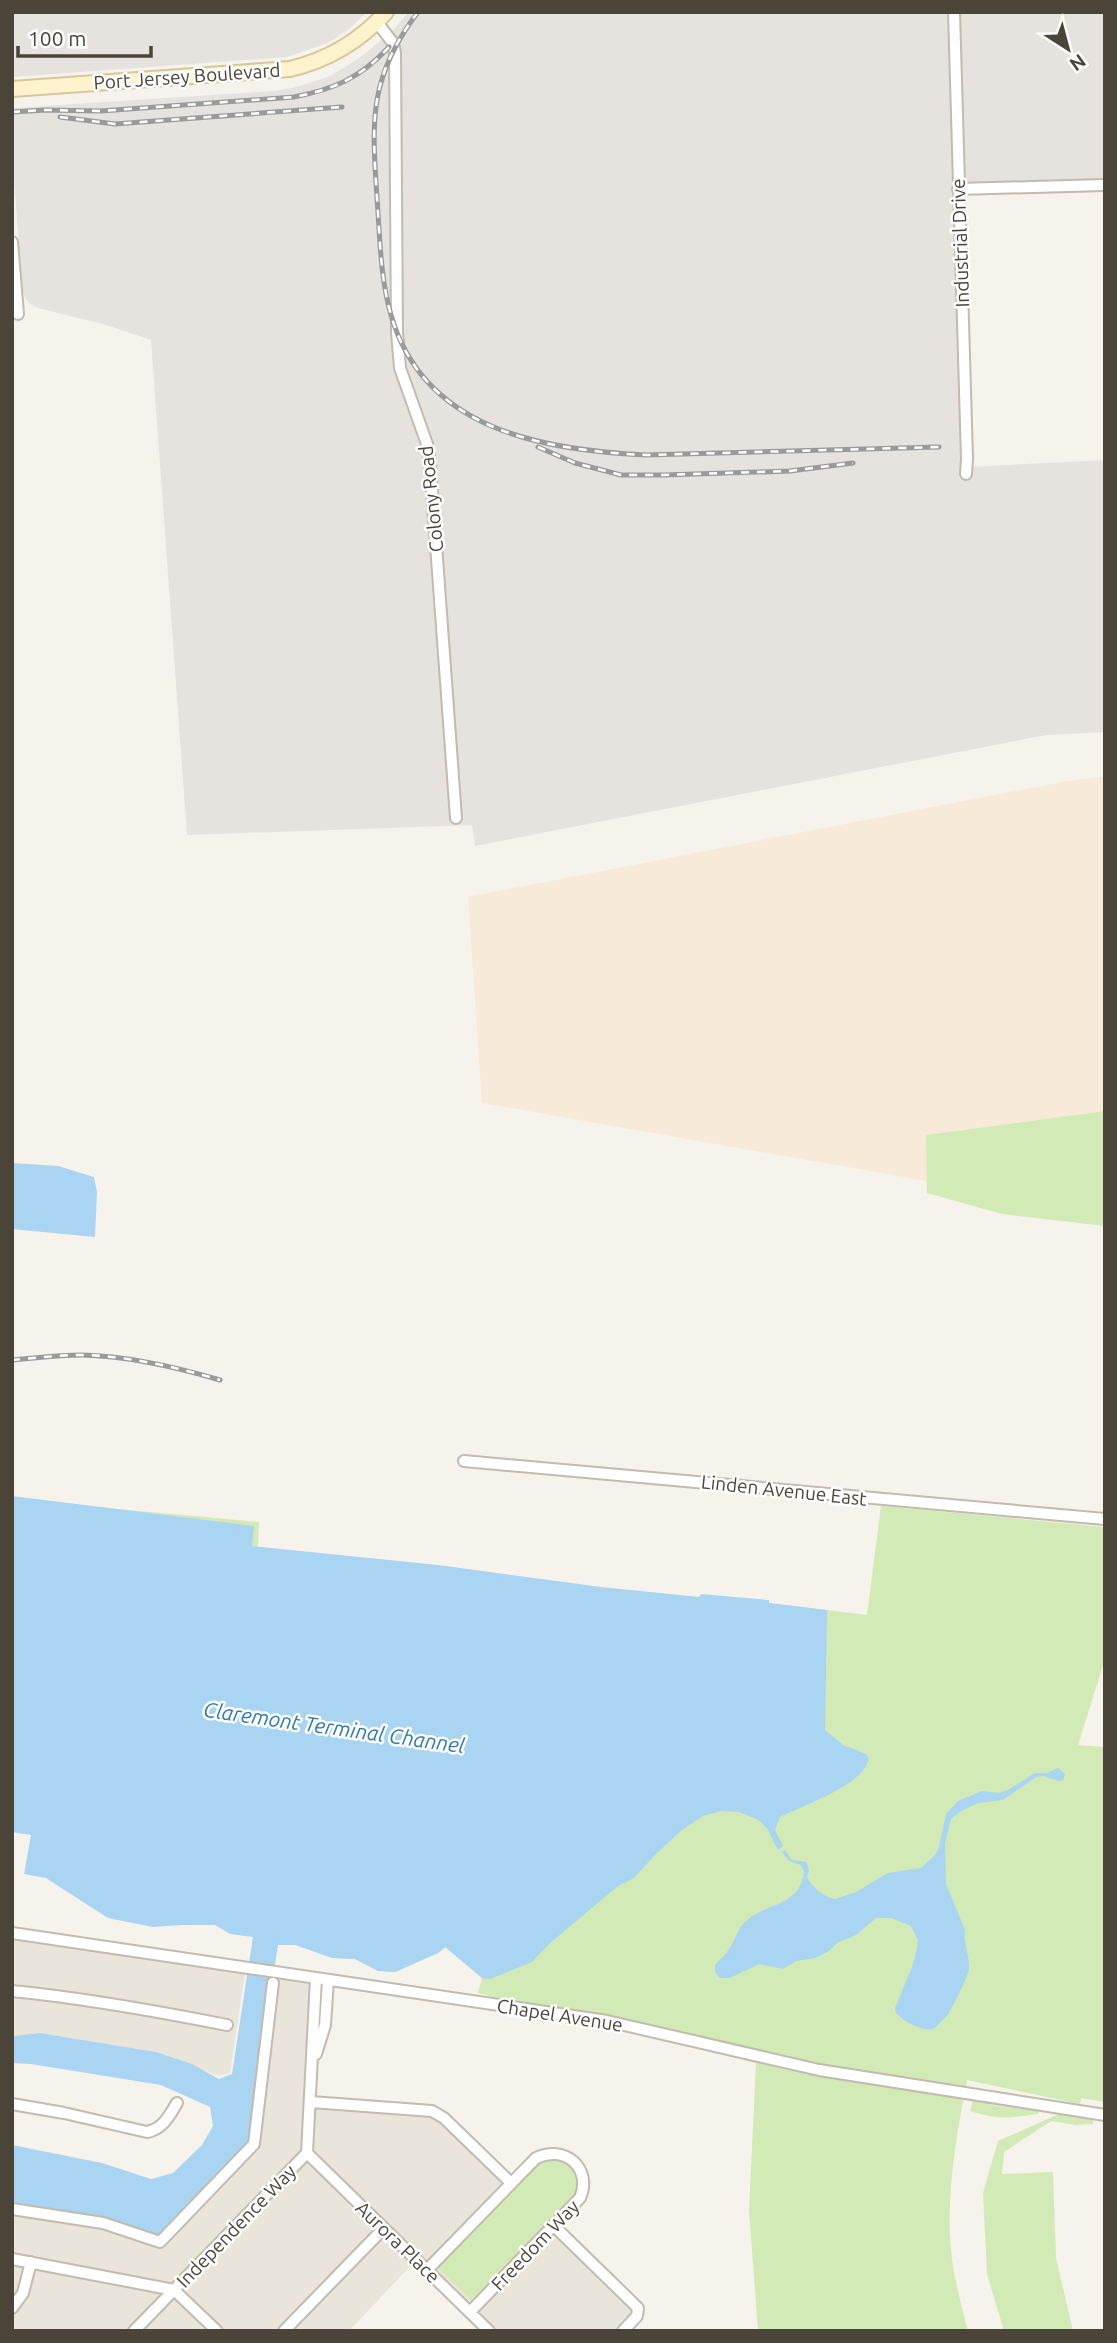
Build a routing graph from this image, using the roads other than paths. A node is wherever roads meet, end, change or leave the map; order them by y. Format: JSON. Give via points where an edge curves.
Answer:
{"nodes":[{"id":1,"x":954,"y":12,"type":"edge"},
{"id":2,"x":382,"y":17,"type":"edge"},
{"id":3,"x":12,"y":89,"type":"edge"},
{"id":4,"x":1105,"y":185,"type":"edge"},
{"id":5,"x":958,"y":189,"type":"junction"},
{"id":6,"x":12,"y":242,"type":"edge"},
{"id":7,"x":18,"y":314,"type":"dead end"},
{"id":8,"x":966,"y":474,"type":"dead end"},
{"id":9,"x":456,"y":818,"type":"dead end"},
{"id":10,"x":464,"y":1461,"type":"dead end"},
{"id":11,"x":1105,"y":1519,"type":"edge"},
{"id":12,"x":12,"y":1933,"type":"edge"},
{"id":13,"x":274,"y":1978,"type":"junction"},
{"id":14,"x":322,"y":1979,"type":"junction"},
{"id":15,"x":12,"y":1991,"type":"edge"},
{"id":16,"x":227,"y":2025,"type":"dead end"},
{"id":17,"x":311,"y":2102,"type":"junction"},
{"id":18,"x":177,"y":2103,"type":"dead end"},
{"id":19,"x":12,"y":2104,"type":"edge"},
{"id":20,"x":1105,"y":2115,"type":"edge"},
{"id":21,"x":307,"y":2153,"type":"junction"},
{"id":22,"x":511,"y":2183,"type":"junction"},
{"id":23,"x":12,"y":2209,"type":"edge"},
{"id":24,"x":554,"y":2226,"type":"junction"},
{"id":25,"x":384,"y":2228,"type":"junction"},
{"id":26,"x":12,"y":2259,"type":"edge"},
{"id":27,"x":31,"y":2263,"type":"junction"},
{"id":28,"x":427,"y":2270,"type":"junction"},
{"id":29,"x":174,"y":2290,"type":"junction"},
{"id":30,"x":12,"y":2308,"type":"edge"},
{"id":31,"x":470,"y":2312,"type":"junction"},
{"id":32,"x":134,"y":2331,"type":"edge"},
{"id":33,"x":217,"y":2331,"type":"edge"},
{"id":34,"x":284,"y":2331,"type":"edge"},
{"id":35,"x":489,"y":2331,"type":"edge"},
{"id":36,"x":623,"y":2331,"type":"edge"}],
"edges":[{"from":1,"to":5,"type":"street","name":"Industrial Drive"},
{"from":2,"to":3,"type":"street","name":"Port Jersey Boulevard","via":[[333,54],[290,69]]},
{"from":2,"to":9,"type":"street","name":"Colony Road","via":[[396,55],[400,368],[430,463]]},
{"from":4,"to":5,"type":"street"},
{"from":5,"to":8,"type":"street","name":"Industrial Drive"},
{"from":6,"to":7,"type":"street"},
{"from":10,"to":11,"type":"street","name":"Linden Avenue East"},
{"from":12,"to":13,"type":"street","name":"Chapel Avenue","via":[[246,1968]]},
{"from":13,"to":14,"type":"street","name":"Chapel Avenue"},
{"from":13,"to":23,"type":"street","via":[[254,2144],[160,2242],[103,2223]]},
{"from":14,"to":17,"type":"street","name":"Independence Way"},
{"from":14,"to":20,"type":"street","name":"Chapel Avenue","via":[[607,2021],[818,2070]]},
{"from":15,"to":16,"type":"street","via":[[142,2008]]},
{"from":17,"to":21,"type":"street","name":"Independence Way"},
{"from":17,"to":22,"type":"street","via":[[432,2111]]},
{"from":18,"to":19,"type":"street","via":[[162,2126],[147,2132]]},
{"from":21,"to":25,"type":"street","name":"Aurora Place"},
{"from":21,"to":29,"type":"street","name":"Independence Way"},
{"from":22,"to":24,"type":"street","name":"Freedom Way","via":[[543,2154],[560,2153],[574,2161],[583,2177],[582,2194]]},
{"from":22,"to":28,"type":"street","name":"Freedom Way"},
{"from":24,"to":31,"type":"street","name":"Freedom Way"},
{"from":24,"to":36,"type":"street","via":[[636,2306],[635,2318]]},
{"from":25,"to":28,"type":"street","name":"Aurora Place"},
{"from":25,"to":34,"type":"street"},
{"from":26,"to":27,"type":"street"},
{"from":27,"to":29,"type":"street"},
{"from":27,"to":30,"type":"street","via":[[26,2287]]},
{"from":28,"to":31,"type":"street","name":"Aurora Place"},
{"from":29,"to":32,"type":"street","name":"Independence Way"},
{"from":29,"to":33,"type":"street"},
{"from":31,"to":35,"type":"street","name":"Aurora Place"}]}
